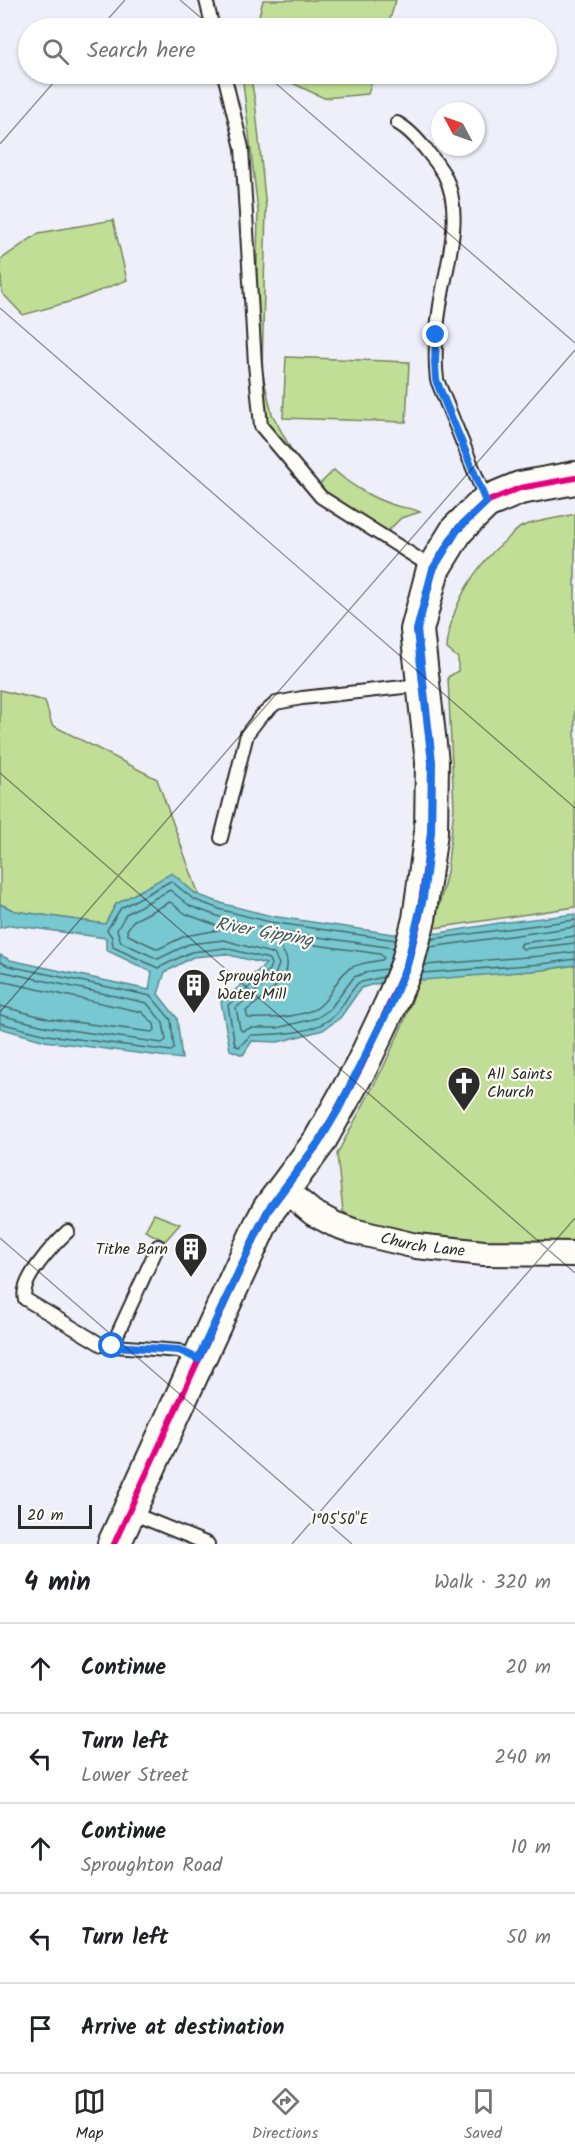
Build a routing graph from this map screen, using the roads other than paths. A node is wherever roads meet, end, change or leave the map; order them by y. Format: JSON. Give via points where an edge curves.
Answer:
{"nodes":[{"id":1,"x":206,"y":0,"type":"edge"},
{"id":2,"x":210,"y":18,"type":"edge"},
{"id":3,"x":226,"y":84,"type":"edge"},
{"id":4,"x":397,"y":123,"type":"dead end"},
{"id":5,"x":575,"y":478,"type":"edge"},
{"id":6,"x":486,"y":502,"type":"junction"},
{"id":7,"x":433,"y":569,"type":"junction"},
{"id":8,"x":423,"y":685,"type":"junction"},
{"id":9,"x":220,"y":838,"type":"dead end"},
{"id":10,"x":284,"y":1189,"type":"junction"},
{"id":11,"x":68,"y":1231,"type":"dead end"},
{"id":12,"x":158,"y":1246,"type":"dead end"},
{"id":13,"x":575,"y":1254,"type":"edge"},
{"id":14,"x":112,"y":1346,"type":"junction"},
{"id":15,"x":198,"y":1359,"type":"junction"},
{"id":16,"x":128,"y":1512,"type":"junction"},
{"id":17,"x":114,"y":1544,"type":"edge"},
{"id":18,"x":208,"y":1544,"type":"edge"}],
"edges":[{"from":1,"to":2,"type":"lane"},
{"from":3,"to":7,"type":"lane","via":[[242,148],[261,426],[321,497]]},
{"from":4,"to":6,"type":"lane","via":[[434,160],[450,193],[452,238],[436,335],[436,380]]},
{"from":5,"to":6,"type":"street","via":[[520,488]]},
{"from":6,"to":7,"type":"street","via":[[457,530]]},
{"from":7,"to":8,"type":"street","via":[[417,630]]},
{"from":8,"to":9,"type":"lane","via":[[276,704],[247,734]]},
{"from":8,"to":10,"type":"street","via":[[432,762],[431,832],[419,919],[407,965],[338,1110]]},
{"from":10,"to":13,"type":"street","name":"Church Lane","via":[[313,1213],[334,1224],[416,1246],[484,1253]]},
{"from":10,"to":15,"type":"street","via":[[260,1226]]},
{"from":11,"to":14,"type":"lane","via":[[36,1268],[23,1295],[102,1345]]},
{"from":12,"to":14,"type":"lane"},
{"from":14,"to":15,"type":"lane","via":[[179,1350]]},
{"from":15,"to":16,"type":"street"},
{"from":16,"to":17,"type":"street"},
{"from":16,"to":18,"type":"lane"}]}
